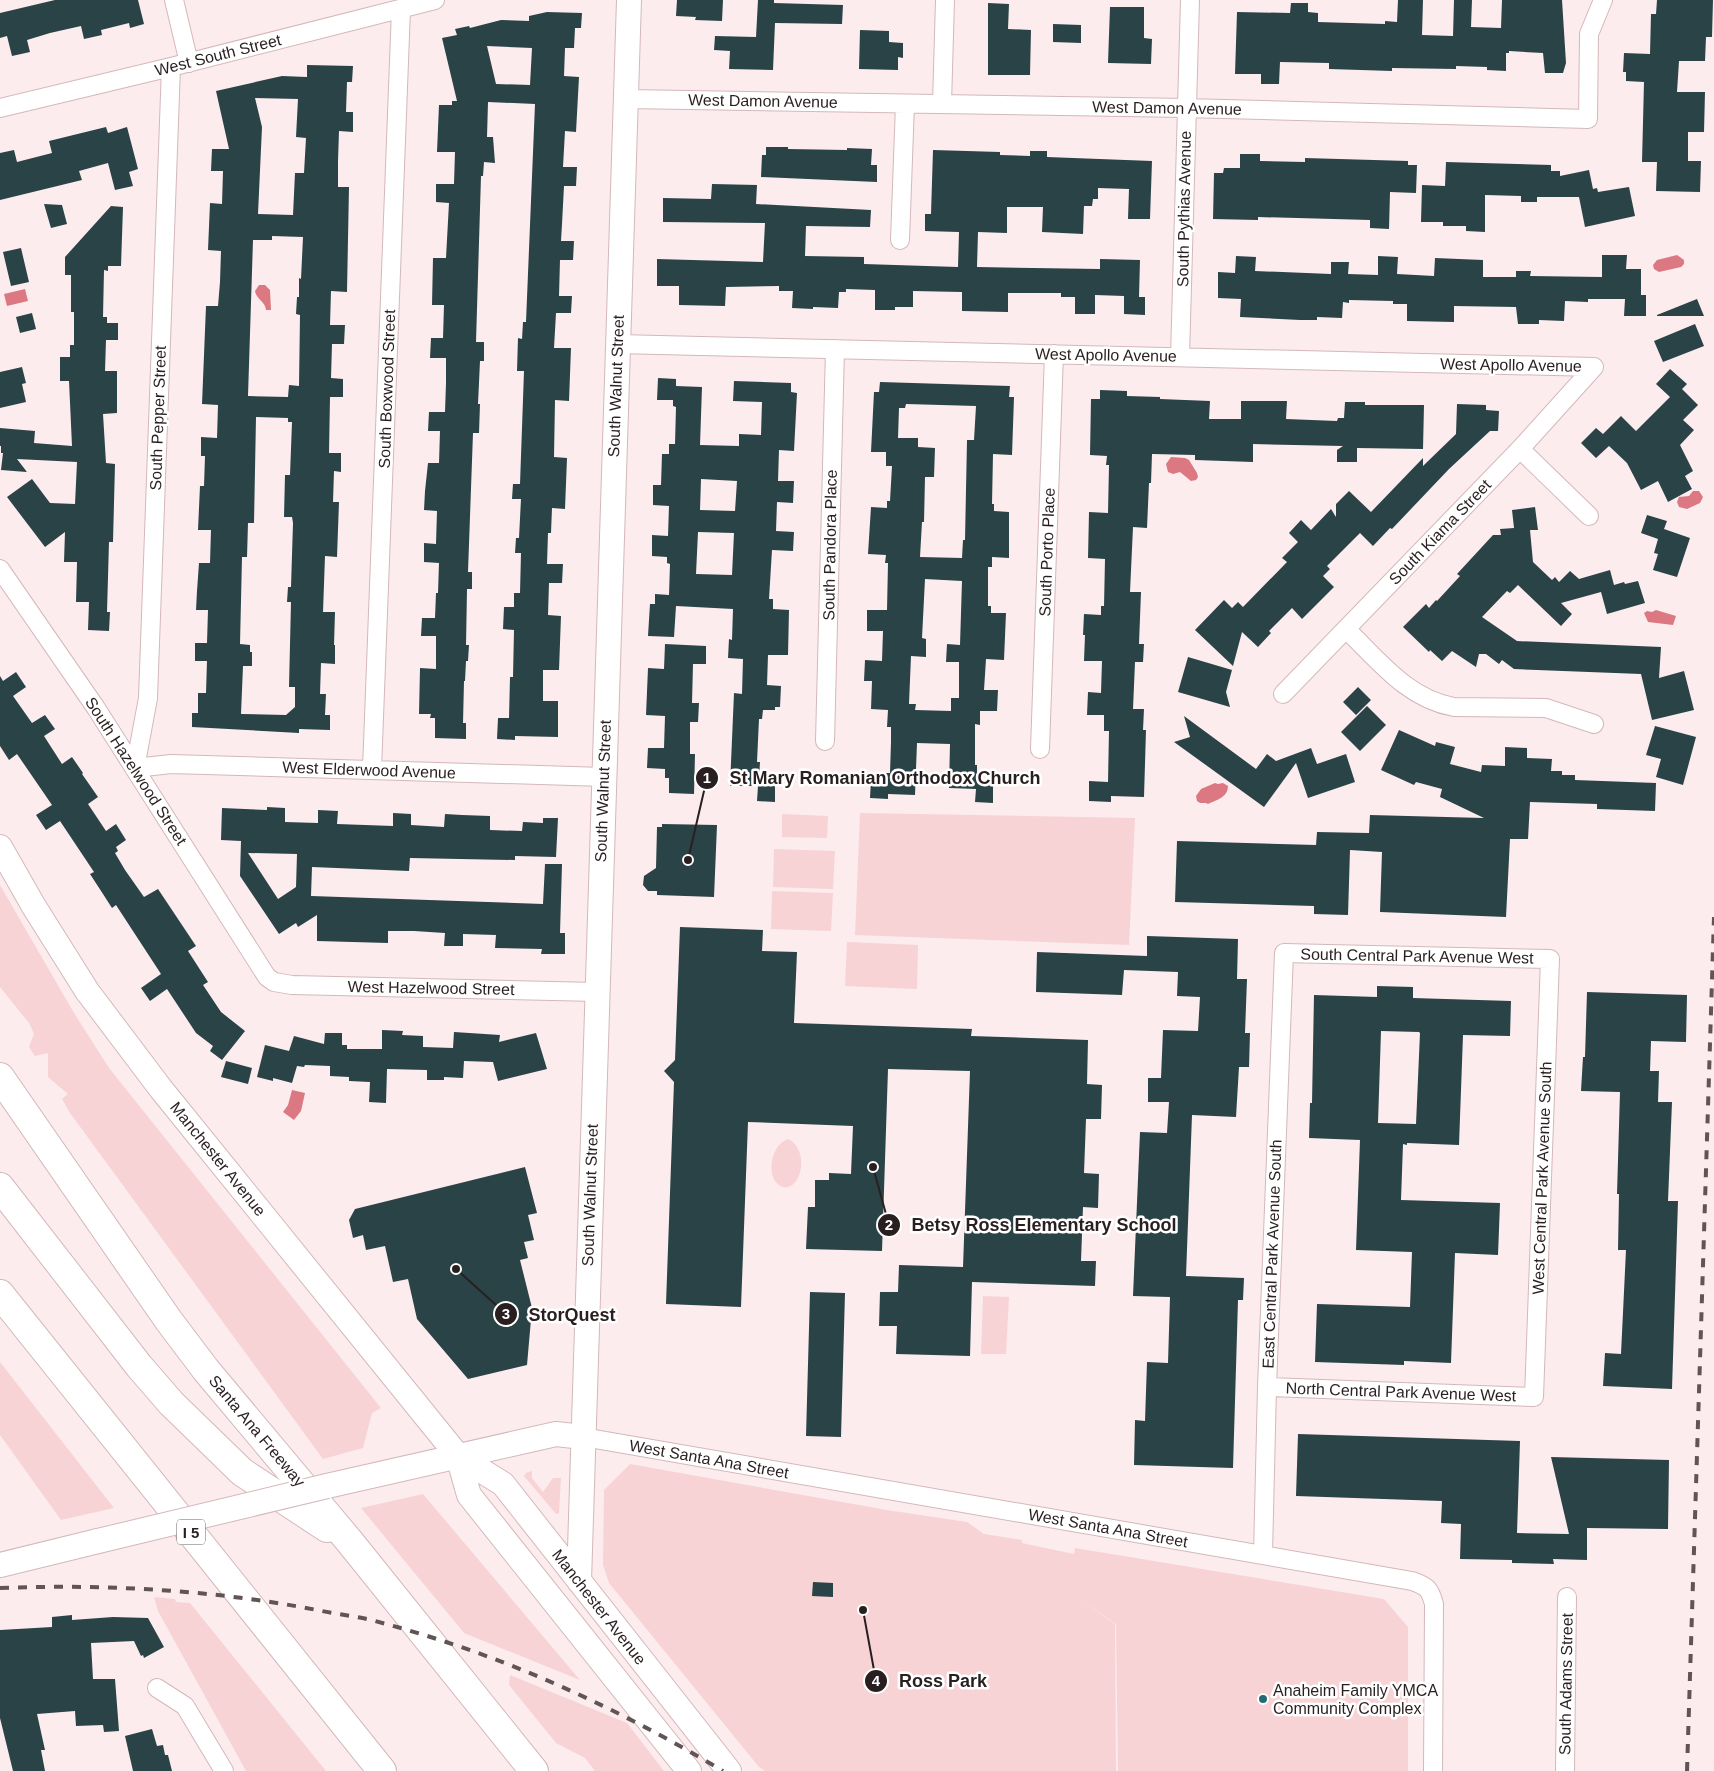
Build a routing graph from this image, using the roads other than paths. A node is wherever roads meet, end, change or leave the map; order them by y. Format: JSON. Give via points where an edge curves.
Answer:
{"nodes":[{"id":1,"x":174,"y":0,"type":"edge"},
{"id":2,"x":435,"y":0,"type":"edge"},
{"id":3,"x":629,"y":0,"type":"edge"},
{"id":4,"x":945,"y":0,"type":"edge"},
{"id":5,"x":1190,"y":0,"type":"edge"},
{"id":6,"x":1603,"y":0,"type":"edge"},
{"id":7,"x":401,"y":9,"type":"junction"},
{"id":8,"x":189,"y":62,"type":"junction"},
{"id":9,"x":171,"y":67,"type":"junction"},
{"id":10,"x":626,"y":99,"type":"junction"},
{"id":11,"x":905,"y":104,"type":"junction"},
{"id":12,"x":942,"y":104,"type":"junction"},
{"id":13,"x":0,"y":108,"type":"edge"},
{"id":14,"x":1186,"y":108,"type":"junction"},
{"id":15,"x":900,"y":240,"type":"dead end"},
{"id":16,"x":617,"y":344,"type":"junction"},
{"id":17,"x":835,"y":349,"type":"junction"},
{"id":18,"x":1054,"y":354,"type":"junction"},
{"id":19,"x":1180,"y":357,"type":"junction"},
{"id":20,"x":1594,"y":367,"type":"joint"},
{"id":21,"x":1520,"y":449,"type":"junction"},
{"id":22,"x":1589,"y":516,"type":"dead end"},
{"id":23,"x":0,"y":568,"type":"edge"},
{"id":24,"x":1346,"y":630,"type":"junction"},
{"id":25,"x":1284,"y":694,"type":"dead end"},
{"id":26,"x":1594,"y":724,"type":"dead end"},
{"id":27,"x":825,"y":741,"type":"dead end"},
{"id":28,"x":1040,"y":749,"type":"dead end"},
{"id":29,"x":135,"y":768,"type":"junction"},
{"id":30,"x":372,"y":770,"type":"junction"},
{"id":31,"x":604,"y":777,"type":"junction"},
{"id":32,"x":0,"y":847,"type":"edge"},
{"id":33,"x":1284,"y":953,"type":"joint"},
{"id":34,"x":1550,"y":959,"type":"joint"},
{"id":35,"x":267,"y":977,"type":"joint"},
{"id":36,"x":597,"y":992,"type":"junction"},
{"id":37,"x":0,"y":1077,"type":"edge"},
{"id":38,"x":0,"y":1187,"type":"edge"},
{"id":39,"x":0,"y":1294,"type":"edge"},
{"id":40,"x":1267,"y":1387,"type":"junction"},
{"id":41,"x":1534,"y":1397,"type":"joint"},
{"id":42,"x":583,"y":1436,"type":"junction"},
{"id":43,"x":458,"y":1456,"type":"junction"},
{"id":44,"x":350,"y":1542,"type":"junction"},
{"id":45,"x":1263,"y":1554,"type":"junction"},
{"id":46,"x":0,"y":1565,"type":"edge"},
{"id":47,"x":579,"y":1581,"type":"junction"},
{"id":48,"x":1567,"y":1597,"type":"dead end"},
{"id":49,"x":157,"y":1688,"type":"dead end"},
{"id":50,"x":224,"y":1771,"type":"edge"},
{"id":51,"x":382,"y":1771,"type":"edge"},
{"id":52,"x":534,"y":1771,"type":"edge"},
{"id":53,"x":689,"y":1771,"type":"edge"},
{"id":54,"x":729,"y":1771,"type":"edge"},
{"id":55,"x":1433,"y":1771,"type":"edge"},
{"id":56,"x":1565,"y":1771,"type":"edge"}],
"edges":[{"from":1,"to":8,"type":"street"},
{"from":2,"to":7,"type":"street","name":"West South Street"},
{"from":3,"to":10,"type":"street","name":"South Walnut Street"},
{"from":4,"to":12,"type":"street"},
{"from":5,"to":14,"type":"street","name":"South Pythias Avenue"},
{"from":6,"to":14,"type":"street","name":"West Damon Avenue","via":[[1589,34],[1588,119]]},
{"from":7,"to":8,"type":"street","name":"West South Street"},
{"from":7,"to":30,"type":"street","name":"South Boxwood Street"},
{"from":8,"to":9,"type":"street","name":"West South Street"},
{"from":9,"to":13,"type":"street","name":"West South Street"},
{"from":9,"to":29,"type":"street","name":"South Pepper Street","via":[[148,698]]},
{"from":10,"to":11,"type":"street","name":"West Damon Avenue"},
{"from":10,"to":16,"type":"street","name":"South Walnut Street"},
{"from":11,"to":12,"type":"street","name":"West Damon Avenue"},
{"from":11,"to":15,"type":"street"},
{"from":12,"to":14,"type":"street","name":"West Damon Avenue"},
{"from":14,"to":19,"type":"street","name":"South Pythias Avenue"},
{"from":16,"to":17,"type":"street","name":"West Apollo Avenue"},
{"from":16,"to":31,"type":"street","name":"South Walnut Street"},
{"from":17,"to":18,"type":"street","name":"West Apollo Avenue"},
{"from":17,"to":27,"type":"street","name":"South Pandora Place"},
{"from":18,"to":19,"type":"street","name":"West Apollo Avenue"},
{"from":18,"to":28,"type":"street","name":"South Porto Place"},
{"from":19,"to":20,"type":"street","name":"West Apollo Avenue"},
{"from":20,"to":21,"type":"street","name":"South Kiama Street"},
{"from":21,"to":22,"type":"street"},
{"from":21,"to":24,"type":"street","name":"South Kiama Street"},
{"from":23,"to":29,"type":"street","name":"South Hazelwood Street"},
{"from":24,"to":25,"type":"street","name":"South Kiama Street"},
{"from":24,"to":26,"type":"street","via":[[1407,688],[1428,700],[1454,707],[1546,708]]},
{"from":29,"to":30,"type":"street","name":"West Elderwood Avenue","via":[[171,764]]},
{"from":29,"to":35,"type":"street","name":"South Hazelwood Street"},
{"from":30,"to":31,"type":"street","name":"West Elderwood Avenue"},
{"from":31,"to":36,"type":"street","name":"South Walnut Street"},
{"from":32,"to":43,"type":"street","name":"Manchester Avenue","via":[[87,991],[161,1089]]},
{"from":33,"to":34,"type":"street","name":"South Central Park Avenue West"},
{"from":33,"to":40,"type":"street","name":"East Central Park Avenue South"},
{"from":34,"to":41,"type":"street","name":"West Central Park Avenue South"},
{"from":35,"to":36,"type":"street","name":"West Hazelwood Street","via":[[274,982],[292,985]]},
{"from":36,"to":42,"type":"street","name":"South Walnut Street"},
{"from":37,"to":44,"type":"highway","name":"Santa Ana Freeway","via":[[190,1349]]},
{"from":38,"to":44,"type":"highway","via":[[139,1366],[171,1402],[242,1472]]},
{"from":39,"to":51,"type":"highway","number":"I 5"},
{"from":40,"to":41,"type":"street","name":"North Central Park Avenue West"},
{"from":40,"to":45,"type":"street","name":"East Central Park Avenue South"},
{"from":42,"to":43,"type":"street","name":"West Santa Ana Street","via":[[556,1434]]},
{"from":42,"to":45,"type":"street","name":"West Santa Ana Street"},
{"from":42,"to":47,"type":"street","name":"South Walnut Street"},
{"from":43,"to":46,"type":"street","name":"West Santa Ana Street","bridge":true},
{"from":43,"to":47,"type":"street","name":"Manchester Avenue","via":[[503,1484]]},
{"from":43,"to":53,"type":"street","name":"Manchester Avenue","via":[[469,1496]]},
{"from":44,"to":52,"type":"highway","name":"Santa Ana Freeway"},
{"from":45,"to":55,"type":"street","name":"West Santa Ana Street","via":[[1425,1586],[1434,1604]]},
{"from":47,"to":54,"type":"street","name":"Manchester Avenue"},
{"from":48,"to":56,"type":"street","name":"South Adams Street"},
{"from":49,"to":50,"type":"street","via":[[185,1706]]}]}
